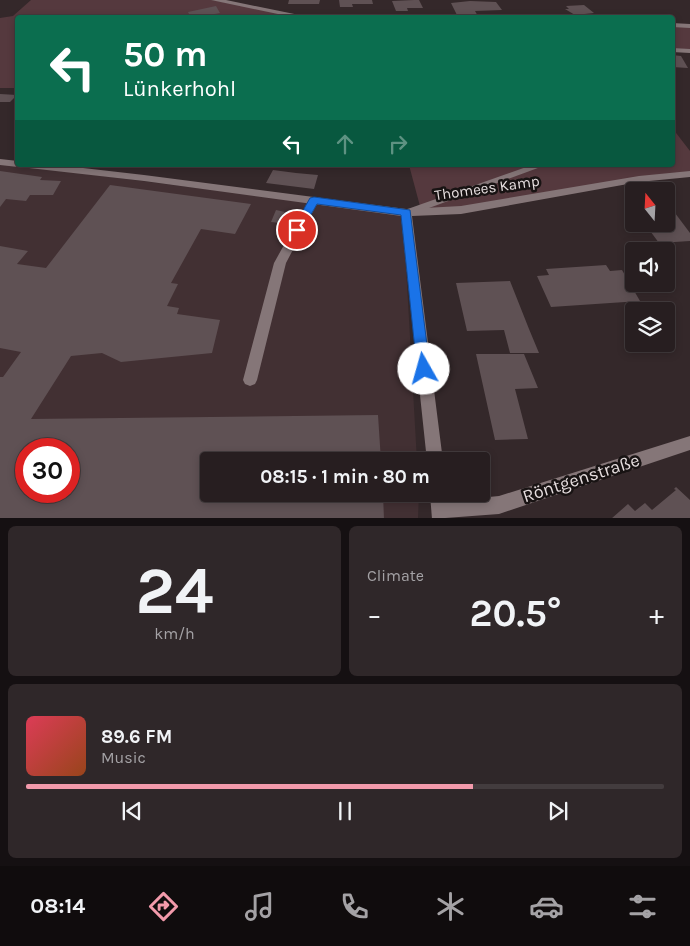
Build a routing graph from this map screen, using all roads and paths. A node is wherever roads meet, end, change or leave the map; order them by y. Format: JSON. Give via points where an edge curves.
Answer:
{"nodes":[{"id":1,"x":215,"y":0,"type":"edge"},
{"id":2,"x":296,"y":15,"type":"edge"},
{"id":3,"x":675,"y":25,"type":"edge"},
{"id":4,"x":690,"y":26,"type":"edge"},
{"id":5,"x":675,"y":50,"type":"edge"},
{"id":6,"x":690,"y":50,"type":"edge"},
{"id":7,"x":0,"y":162,"type":"edge"},
{"id":8,"x":15,"y":164,"type":"edge"},
{"id":9,"x":46,"y":167,"type":"edge"},
{"id":10,"x":535,"y":167,"type":"edge"},
{"id":11,"x":690,"y":174,"type":"edge"},
{"id":12,"x":314,"y":200,"type":"junction"},
{"id":13,"x":406,"y":212,"type":"junction"},
{"id":14,"x":250,"y":380,"type":"dead end"},
{"id":15,"x":690,"y":443,"type":"edge"},
{"id":16,"x":434,"y":452,"type":"edge"},
{"id":17,"x":440,"y":508,"type":"edge"}],
"edges":[{"from":1,"to":2,"type":"street"},
{"from":3,"to":4,"type":"street"},
{"from":5,"to":6,"type":"street"},
{"from":7,"to":8,"type":"street"},
{"from":9,"to":12,"type":"street","name":"Thomees Kamp"},
{"from":10,"to":13,"type":"lane"},
{"from":11,"to":13,"type":"street","name":"Thomees Kamp","via":[[639,179],[461,210]]},
{"from":12,"to":13,"type":"street","name":"Thomees Kamp"},
{"from":12,"to":14,"type":"lane","via":[[280,263]]},
{"from":13,"to":16,"type":"street"},
{"from":15,"to":17,"type":"street","name":"Röntgenstraße","via":[[499,505]]}]}
